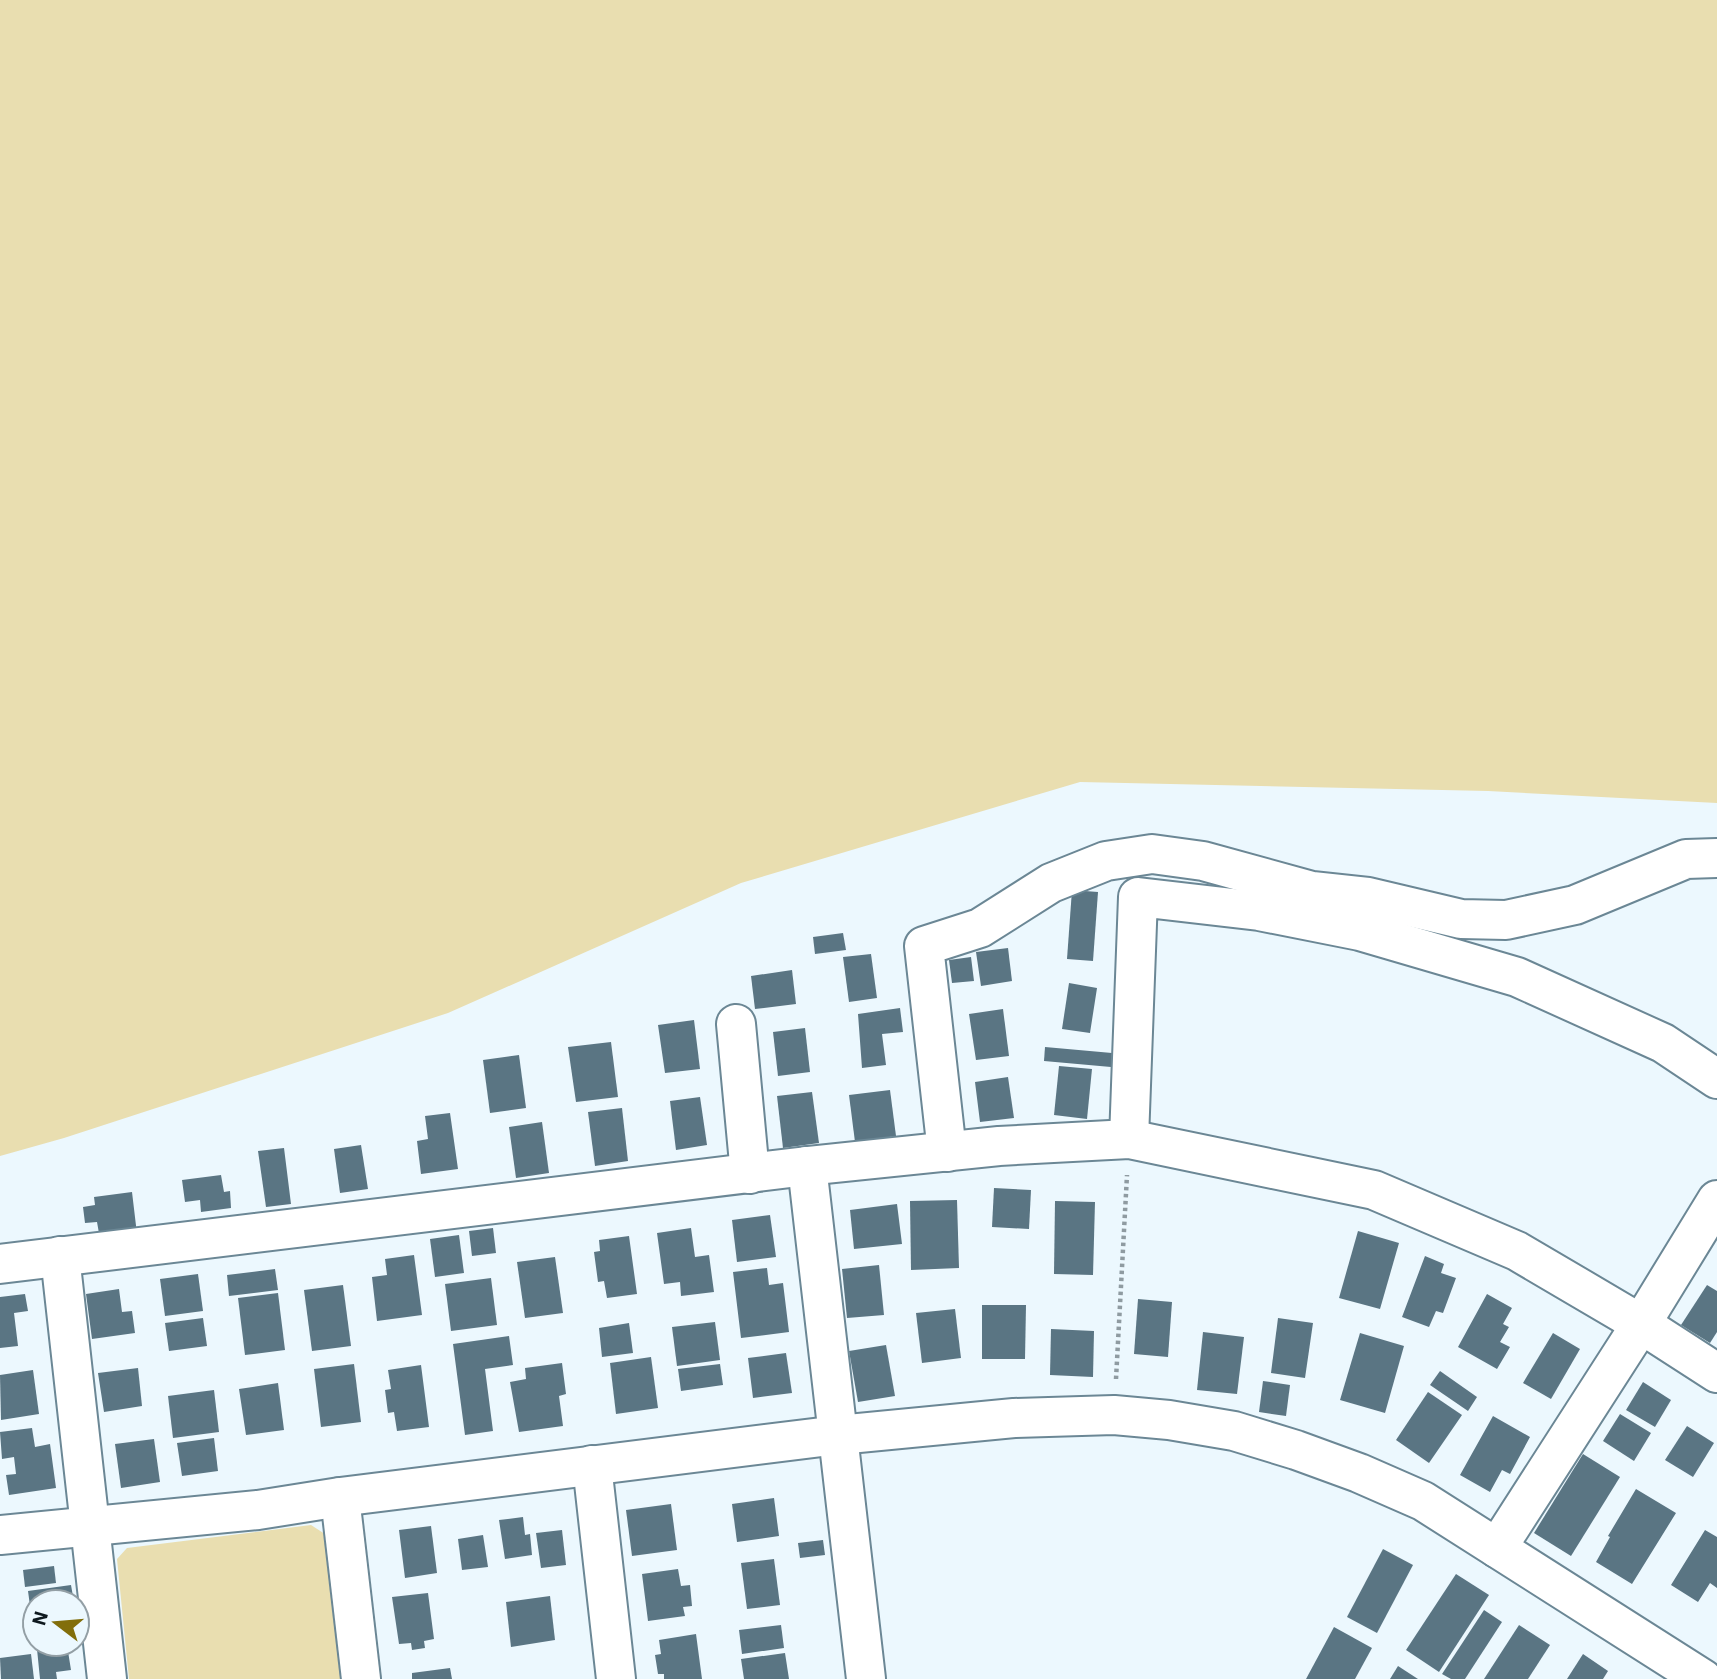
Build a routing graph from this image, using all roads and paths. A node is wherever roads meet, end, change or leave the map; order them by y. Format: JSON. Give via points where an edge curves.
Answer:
{"nodes":[{"id":1,"x":1717,"y":858,"type":"edge"},
{"id":2,"x":736,"y":1024,"type":"dead end"},
{"id":3,"x":1717,"y":1079,"type":"edge"},
{"id":4,"x":1129,"y":1139,"type":"junction"},
{"id":5,"x":947,"y":1152,"type":"junction"},
{"id":6,"x":807,"y":1166,"type":"junction"},
{"id":7,"x":750,"y":1174,"type":"junction"},
{"id":8,"x":1717,"y":1200,"type":"edge"},
{"id":9,"x":60,"y":1256,"type":"junction"},
{"id":10,"x":0,"y":1264,"type":"edge"},
{"id":11,"x":1641,"y":1324,"type":"junction"},
{"id":12,"x":1717,"y":1373,"type":"edge"},
{"id":13,"x":1114,"y":1415,"type":"junction"},
{"id":14,"x":838,"y":1435,"type":"junction"},
{"id":15,"x":592,"y":1465,"type":"junction"},
{"id":16,"x":340,"y":1497,"type":"junction"},
{"id":17,"x":89,"y":1525,"type":"junction"},
{"id":18,"x":0,"y":1535,"type":"edge"},
{"id":19,"x":1497,"y":1548,"type":"junction"},
{"id":20,"x":1663,"y":1668,"type":"edge"},
{"id":21,"x":107,"y":1679,"type":"edge"},
{"id":22,"x":361,"y":1679,"type":"edge"},
{"id":23,"x":616,"y":1679,"type":"edge"},
{"id":24,"x":866,"y":1679,"type":"edge"},
{"id":25,"x":1703,"y":1679,"type":"edge"}],
"edges":[{"from":1,"to":5,"type":"street","via":[[1686,859],[1574,905],[1506,920],[1461,919],[1367,897],[1312,891],[1203,861],[1152,854],[1106,861],[1051,883],[980,928],[924,946]]},
{"from":2,"to":7,"type":"street"},
{"from":3,"to":4,"type":"street","via":[[1663,1043],[1517,977],[1347,928],[1259,911],[1138,897]]},
{"from":4,"to":5,"type":"street"},
{"from":4,"to":11,"type":"street","via":[[1374,1190],[1517,1251]]},
{"from":4,"to":13,"type":"path"},
{"from":5,"to":6,"type":"street"},
{"from":6,"to":7,"type":"street"},
{"from":6,"to":14,"type":"street"},
{"from":7,"to":9,"type":"street"},
{"from":8,"to":11,"type":"street"},
{"from":9,"to":10,"type":"street"},
{"from":9,"to":17,"type":"street"},
{"from":11,"to":12,"type":"street"},
{"from":11,"to":19,"type":"street"},
{"from":13,"to":14,"type":"street","via":[[1014,1418]]},
{"from":13,"to":19,"type":"street","via":[[1234,1431],[1296,1450],[1423,1501]]},
{"from":14,"to":15,"type":"street"},
{"from":14,"to":24,"type":"street"},
{"from":15,"to":16,"type":"street"},
{"from":15,"to":23,"type":"street"},
{"from":16,"to":17,"type":"street","via":[[258,1510]]},
{"from":16,"to":22,"type":"street"},
{"from":17,"to":18,"type":"street"},
{"from":17,"to":21,"type":"street"},
{"from":19,"to":20,"type":"street"},
{"from":20,"to":25,"type":"street"}]}
